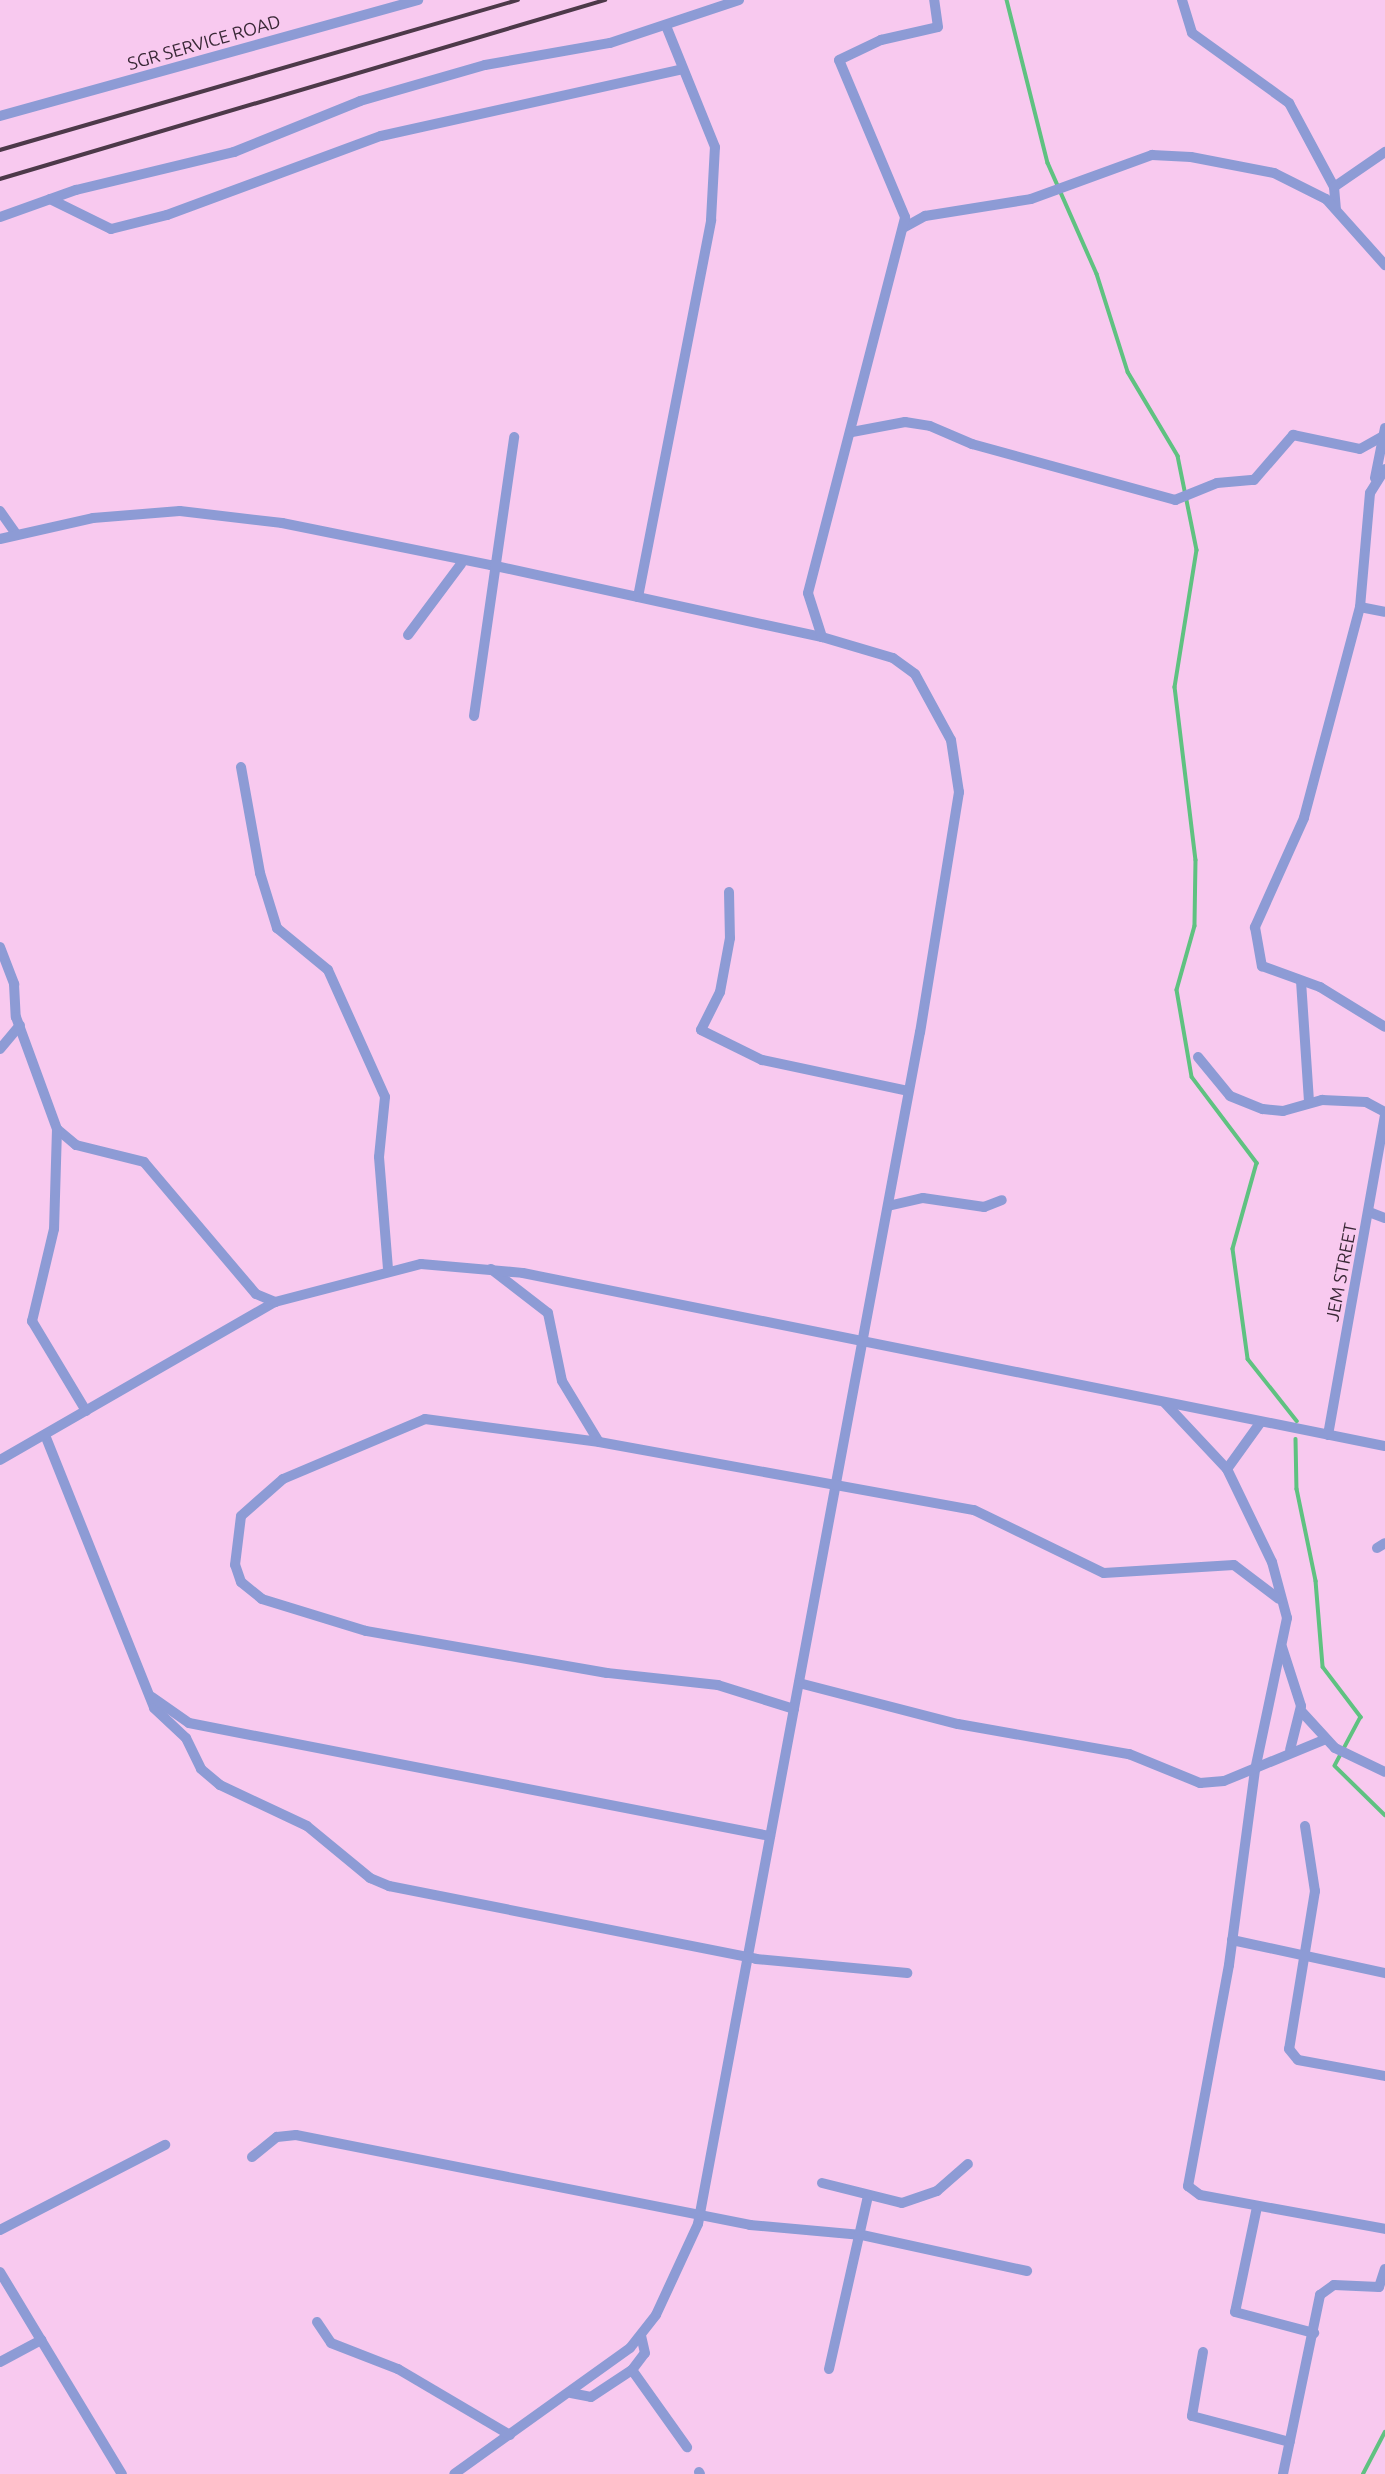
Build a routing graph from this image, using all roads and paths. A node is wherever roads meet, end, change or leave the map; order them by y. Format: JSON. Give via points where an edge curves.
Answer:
{"nodes":[{"id":1,"x":418,"y":0,"type":"edge"},
{"id":2,"x":740,"y":0,"type":"edge"},
{"id":3,"x":934,"y":0,"type":"edge"},
{"id":4,"x":1182,"y":0,"type":"edge"},
{"id":5,"x":666,"y":26,"type":"junction"},
{"id":6,"x":682,"y":69,"type":"junction"},
{"id":7,"x":0,"y":116,"type":"edge"},
{"id":8,"x":1385,"y":152,"type":"edge"},
{"id":9,"x":1334,"y":187,"type":"junction"},
{"id":10,"x":50,"y":198,"type":"junction"},
{"id":11,"x":1336,"y":209,"type":"junction"},
{"id":12,"x":0,"y":217,"type":"edge"},
{"id":13,"x":905,"y":227,"type":"junction"},
{"id":14,"x":1385,"y":265,"type":"edge"},
{"id":15,"x":852,"y":432,"type":"junction"},
{"id":16,"x":1383,"y":433,"type":"edge"},
{"id":17,"x":513,"y":437,"type":"dead end"},
{"id":18,"x":1385,"y":469,"type":"edge"},
{"id":19,"x":1375,"y":479,"type":"junction"},
{"id":20,"x":0,"y":511,"type":"edge"},
{"id":21,"x":16,"y":534,"type":"junction"},
{"id":22,"x":0,"y":539,"type":"edge"},
{"id":23,"x":461,"y":564,"type":"junction"},
{"id":24,"x":491,"y":565,"type":"junction"},
{"id":25,"x":638,"y":597,"type":"junction"},
{"id":26,"x":1360,"y":607,"type":"junction"},
{"id":27,"x":1385,"y":612,"type":"edge"},
{"id":28,"x":408,"y":635,"type":"dead end"},
{"id":29,"x":822,"y":637,"type":"junction"},
{"id":30,"x":474,"y":716,"type":"dead end"},
{"id":31,"x":241,"y":767,"type":"dead end"},
{"id":32,"x":730,"y":891,"type":"dead end"},
{"id":33,"x":0,"y":947,"type":"edge"},
{"id":34,"x":1301,"y":981,"type":"junction"},
{"id":35,"x":20,"y":1025,"type":"junction"},
{"id":36,"x":1385,"y":1027,"type":"edge"},
{"id":37,"x":0,"y":1049,"type":"edge"},
{"id":38,"x":1198,"y":1057,"type":"dead end"},
{"id":39,"x":908,"y":1091,"type":"junction"},
{"id":40,"x":1308,"y":1101,"type":"junction"},
{"id":41,"x":1385,"y":1114,"type":"edge"},
{"id":42,"x":57,"y":1129,"type":"junction"},
{"id":43,"x":1002,"y":1200,"type":"dead end"},
{"id":44,"x":888,"y":1206,"type":"junction"},
{"id":45,"x":1369,"y":1212,"type":"junction"},
{"id":46,"x":1385,"y":1218,"type":"edge"},
{"id":47,"x":388,"y":1268,"type":"junction"},
{"id":48,"x":490,"y":1269,"type":"junction"},
{"id":49,"x":275,"y":1302,"type":"junction"},
{"id":50,"x":863,"y":1342,"type":"junction"},
{"id":51,"x":1165,"y":1403,"type":"junction"},
{"id":52,"x":86,"y":1412,"type":"junction"},
{"id":53,"x":1260,"y":1423,"type":"junction"},
{"id":54,"x":45,"y":1435,"type":"junction"},
{"id":55,"x":1328,"y":1435,"type":"junction"},
{"id":56,"x":599,"y":1442,"type":"junction"},
{"id":57,"x":1385,"y":1446,"type":"edge"},
{"id":58,"x":0,"y":1460,"type":"edge"},
{"id":59,"x":1227,"y":1469,"type":"junction"},
{"id":60,"x":838,"y":1485,"type":"junction"},
{"id":61,"x":1279,"y":1599,"type":"junction"},
{"id":62,"x":1282,"y":1646,"type":"junction"},
{"id":63,"x":799,"y":1683,"type":"junction"},
{"id":64,"x":152,"y":1697,"type":"junction"},
{"id":65,"x":793,"y":1709,"type":"junction"},
{"id":66,"x":1301,"y":1711,"type":"junction"},
{"id":67,"x":1326,"y":1740,"type":"junction"},
{"id":68,"x":1290,"y":1750,"type":"junction"},
{"id":69,"x":1255,"y":1770,"type":"junction"},
{"id":70,"x":1385,"y":1772,"type":"edge"},
{"id":71,"x":1305,"y":1826,"type":"dead end"},
{"id":72,"x":770,"y":1836,"type":"junction"},
{"id":73,"x":1232,"y":1940,"type":"junction"},
{"id":74,"x":1305,"y":1952,"type":"junction"},
{"id":75,"x":747,"y":1957,"type":"junction"},
{"id":76,"x":907,"y":1973,"type":"dead end"},
{"id":77,"x":1385,"y":1973,"type":"edge"},
{"id":78,"x":1385,"y":2076,"type":"edge"},
{"id":79,"x":164,"y":2145,"type":"dead end"},
{"id":80,"x":252,"y":2157,"type":"dead end"},
{"id":81,"x":968,"y":2164,"type":"dead end"},
{"id":82,"x":822,"y":2183,"type":"dead end"},
{"id":83,"x":868,"y":2196,"type":"junction"},
{"id":84,"x":1257,"y":2207,"type":"junction"},
{"id":85,"x":700,"y":2212,"type":"junction"},
{"id":86,"x":1385,"y":2229,"type":"edge"},
{"id":87,"x":0,"y":2230,"type":"edge"},
{"id":88,"x":862,"y":2235,"type":"junction"},
{"id":89,"x":1385,"y":2269,"type":"edge"},
{"id":90,"x":1027,"y":2271,"type":"dead end"},
{"id":91,"x":0,"y":2272,"type":"edge"},
{"id":92,"x":317,"y":2322,"type":"dead end"},
{"id":93,"x":1314,"y":2333,"type":"junction"},
{"id":94,"x":641,"y":2336,"type":"junction"},
{"id":95,"x":40,"y":2340,"type":"junction"},
{"id":96,"x":1203,"y":2352,"type":"dead end"},
{"id":97,"x":0,"y":2362,"type":"edge"},
{"id":98,"x":829,"y":2369,"type":"dead end"},
{"id":99,"x":632,"y":2370,"type":"junction"},
{"id":100,"x":571,"y":2393,"type":"junction"},
{"id":101,"x":510,"y":2435,"type":"junction"},
{"id":102,"x":1290,"y":2442,"type":"junction"},
{"id":103,"x":687,"y":2447,"type":"dead end"},
{"id":104,"x":122,"y":2474,"type":"edge"},
{"id":105,"x":454,"y":2474,"type":"edge"},
{"id":106,"x":1283,"y":2474,"type":"edge"}],
"edges":[{"from":1,"to":7,"type":"street","name":"SGR SERVICE ROAD"},
{"from":2,"to":5,"type":"street"},
{"from":3,"to":13,"type":"street","via":[[938,26],[881,40],[839,60],[901,198]]},
{"from":4,"to":9,"type":"street","via":[[1192,33],[1290,103]]},
{"from":5,"to":6,"type":"street"},
{"from":5,"to":10,"type":"street","via":[[610,43],[485,65],[319,114],[234,152]]},
{"from":6,"to":10,"type":"street","via":[[382,136],[167,215],[111,229]]},
{"from":6,"to":25,"type":"street","via":[[715,147],[711,220]]},
{"from":8,"to":9,"type":"street"},
{"from":9,"to":11,"type":"street"},
{"from":10,"to":12,"type":"street"},
{"from":11,"to":13,"type":"street","via":[[1274,173],[1152,155],[1031,199],[926,216]]},
{"from":11,"to":14,"type":"street"},
{"from":13,"to":15,"type":"street","via":[[879,299]]},
{"from":15,"to":16,"type":"street","via":[[905,422],[930,426],[972,444],[1175,500],[1217,483],[1254,480],[1293,435],[1360,449]]},
{"from":15,"to":29,"type":"street","via":[[808,593]]},
{"from":16,"to":19,"type":"street"},
{"from":17,"to":24,"type":"street"},
{"from":18,"to":19,"type":"street"},
{"from":19,"to":26,"type":"street"},
{"from":20,"to":21,"type":"street"},
{"from":21,"to":22,"type":"street"},
{"from":21,"to":23,"type":"street","via":[[93,518],[180,512],[282,523]]},
{"from":23,"to":24,"type":"street"},
{"from":23,"to":28,"type":"street"},
{"from":24,"to":25,"type":"street"},
{"from":24,"to":30,"type":"street"},
{"from":25,"to":29,"type":"street"},
{"from":26,"to":27,"type":"street"},
{"from":26,"to":34,"type":"street","via":[[1304,818],[1255,927],[1262,966]]},
{"from":29,"to":39,"type":"street","via":[[893,658],[915,674],[951,740],[959,792]]},
{"from":31,"to":47,"type":"street","via":[[277,928],[328,970],[385,1097],[379,1149]]},
{"from":32,"to":39,"type":"street","via":[[730,938],[720,992],[702,1030],[762,1060]]},
{"from":33,"to":35,"type":"street"},
{"from":34,"to":36,"type":"street"},
{"from":34,"to":40,"type":"street"},
{"from":35,"to":37,"type":"street"},
{"from":35,"to":42,"type":"street"},
{"from":38,"to":40,"type":"street","via":[[1230,1096],[1263,1110],[1283,1111]]},
{"from":39,"to":44,"type":"street"},
{"from":40,"to":41,"type":"street","via":[[1366,1102]]},
{"from":41,"to":45,"type":"street","name":"JEM STREET"},
{"from":42,"to":49,"type":"street","via":[[76,1145],[144,1162],[256,1294]]},
{"from":42,"to":52,"type":"street","via":[[54,1229],[32,1321]]},
{"from":43,"to":44,"type":"street","via":[[984,1207],[923,1198]]},
{"from":44,"to":50,"type":"street"},
{"from":45,"to":46,"type":"street"},
{"from":45,"to":55,"type":"street","name":"JEM STREET"},
{"from":47,"to":48,"type":"street"},
{"from":47,"to":49,"type":"street"},
{"from":48,"to":50,"type":"street"},
{"from":48,"to":56,"type":"street","via":[[548,1313],[562,1381]]},
{"from":49,"to":52,"type":"street"},
{"from":50,"to":51,"type":"street"},
{"from":50,"to":60,"type":"street"},
{"from":51,"to":53,"type":"street"},
{"from":51,"to":59,"type":"street"},
{"from":52,"to":54,"type":"street"},
{"from":53,"to":55,"type":"street"},
{"from":53,"to":59,"type":"street"},
{"from":54,"to":58,"type":"street"},
{"from":54,"to":64,"type":"street","via":[[129,1657]]},
{"from":55,"to":57,"type":"street"},
{"from":56,"to":60,"type":"street"},
{"from":56,"to":65,"type":"street","via":[[425,1419],[404,1425],[265,1491],[241,1516],[234,1536],[242,1582],[262,1599],[354,1628],[607,1673],[718,1685]]},
{"from":59,"to":61,"type":"street","via":[[1272,1562]]},
{"from":60,"to":61,"type":"street","via":[[987,1514],[1104,1573],[1234,1565]]},
{"from":60,"to":63,"type":"street"},
{"from":61,"to":62,"type":"street","via":[[1287,1618]]},
{"from":62,"to":66,"type":"street"},
{"from":62,"to":69,"type":"street"},
{"from":63,"to":65,"type":"street"},
{"from":63,"to":69,"type":"street","via":[[958,1724],[1129,1754],[1200,1783]]},
{"from":64,"to":72,"type":"street","via":[[189,1723]]},
{"from":64,"to":75,"type":"street","via":[[156,1713],[186,1738],[208,1777],[307,1826],[377,1882]]},
{"from":65,"to":72,"type":"street"},
{"from":66,"to":67,"type":"street"},
{"from":66,"to":68,"type":"street"},
{"from":67,"to":68,"type":"street"},
{"from":67,"to":70,"type":"street"},
{"from":68,"to":69,"type":"street"},
{"from":69,"to":73,"type":"street"},
{"from":71,"to":74,"type":"street","via":[[1315,1891]]},
{"from":72,"to":75,"type":"street"},
{"from":73,"to":74,"type":"street"},
{"from":73,"to":84,"type":"street","via":[[1185,2178],[1200,2195]]},
{"from":74,"to":77,"type":"street"},
{"from":74,"to":78,"type":"street","via":[[1292,2056]]},
{"from":75,"to":76,"type":"street"},
{"from":75,"to":85,"type":"street"},
{"from":79,"to":87,"type":"street"},
{"from":80,"to":85,"type":"street","via":[[277,2137],[296,2135]]},
{"from":81,"to":83,"type":"street","via":[[946,2185],[914,2201]]},
{"from":82,"to":83,"type":"street"},
{"from":83,"to":88,"type":"street"},
{"from":84,"to":86,"type":"street"},
{"from":84,"to":93,"type":"street","via":[[1235,2312]]},
{"from":85,"to":88,"type":"street","via":[[750,2225]]},
{"from":85,"to":94,"type":"street","via":[[674,2281]]},
{"from":88,"to":90,"type":"street"},
{"from":88,"to":98,"type":"street"},
{"from":89,"to":93,"type":"street","via":[[1379,2287],[1334,2285],[1320,2295]]},
{"from":91,"to":95,"type":"street"},
{"from":92,"to":101,"type":"street","via":[[331,2343],[398,2369]]},
{"from":93,"to":102,"type":"street"},
{"from":94,"to":99,"type":"street","via":[[645,2353]]},
{"from":94,"to":100,"type":"street"},
{"from":95,"to":97,"type":"street"},
{"from":95,"to":104,"type":"street"},
{"from":96,"to":102,"type":"street","via":[[1192,2416]]},
{"from":99,"to":100,"type":"street","via":[[591,2396]]},
{"from":99,"to":103,"type":"street"},
{"from":100,"to":101,"type":"street"},
{"from":101,"to":105,"type":"street"},
{"from":102,"to":106,"type":"street"}]}
